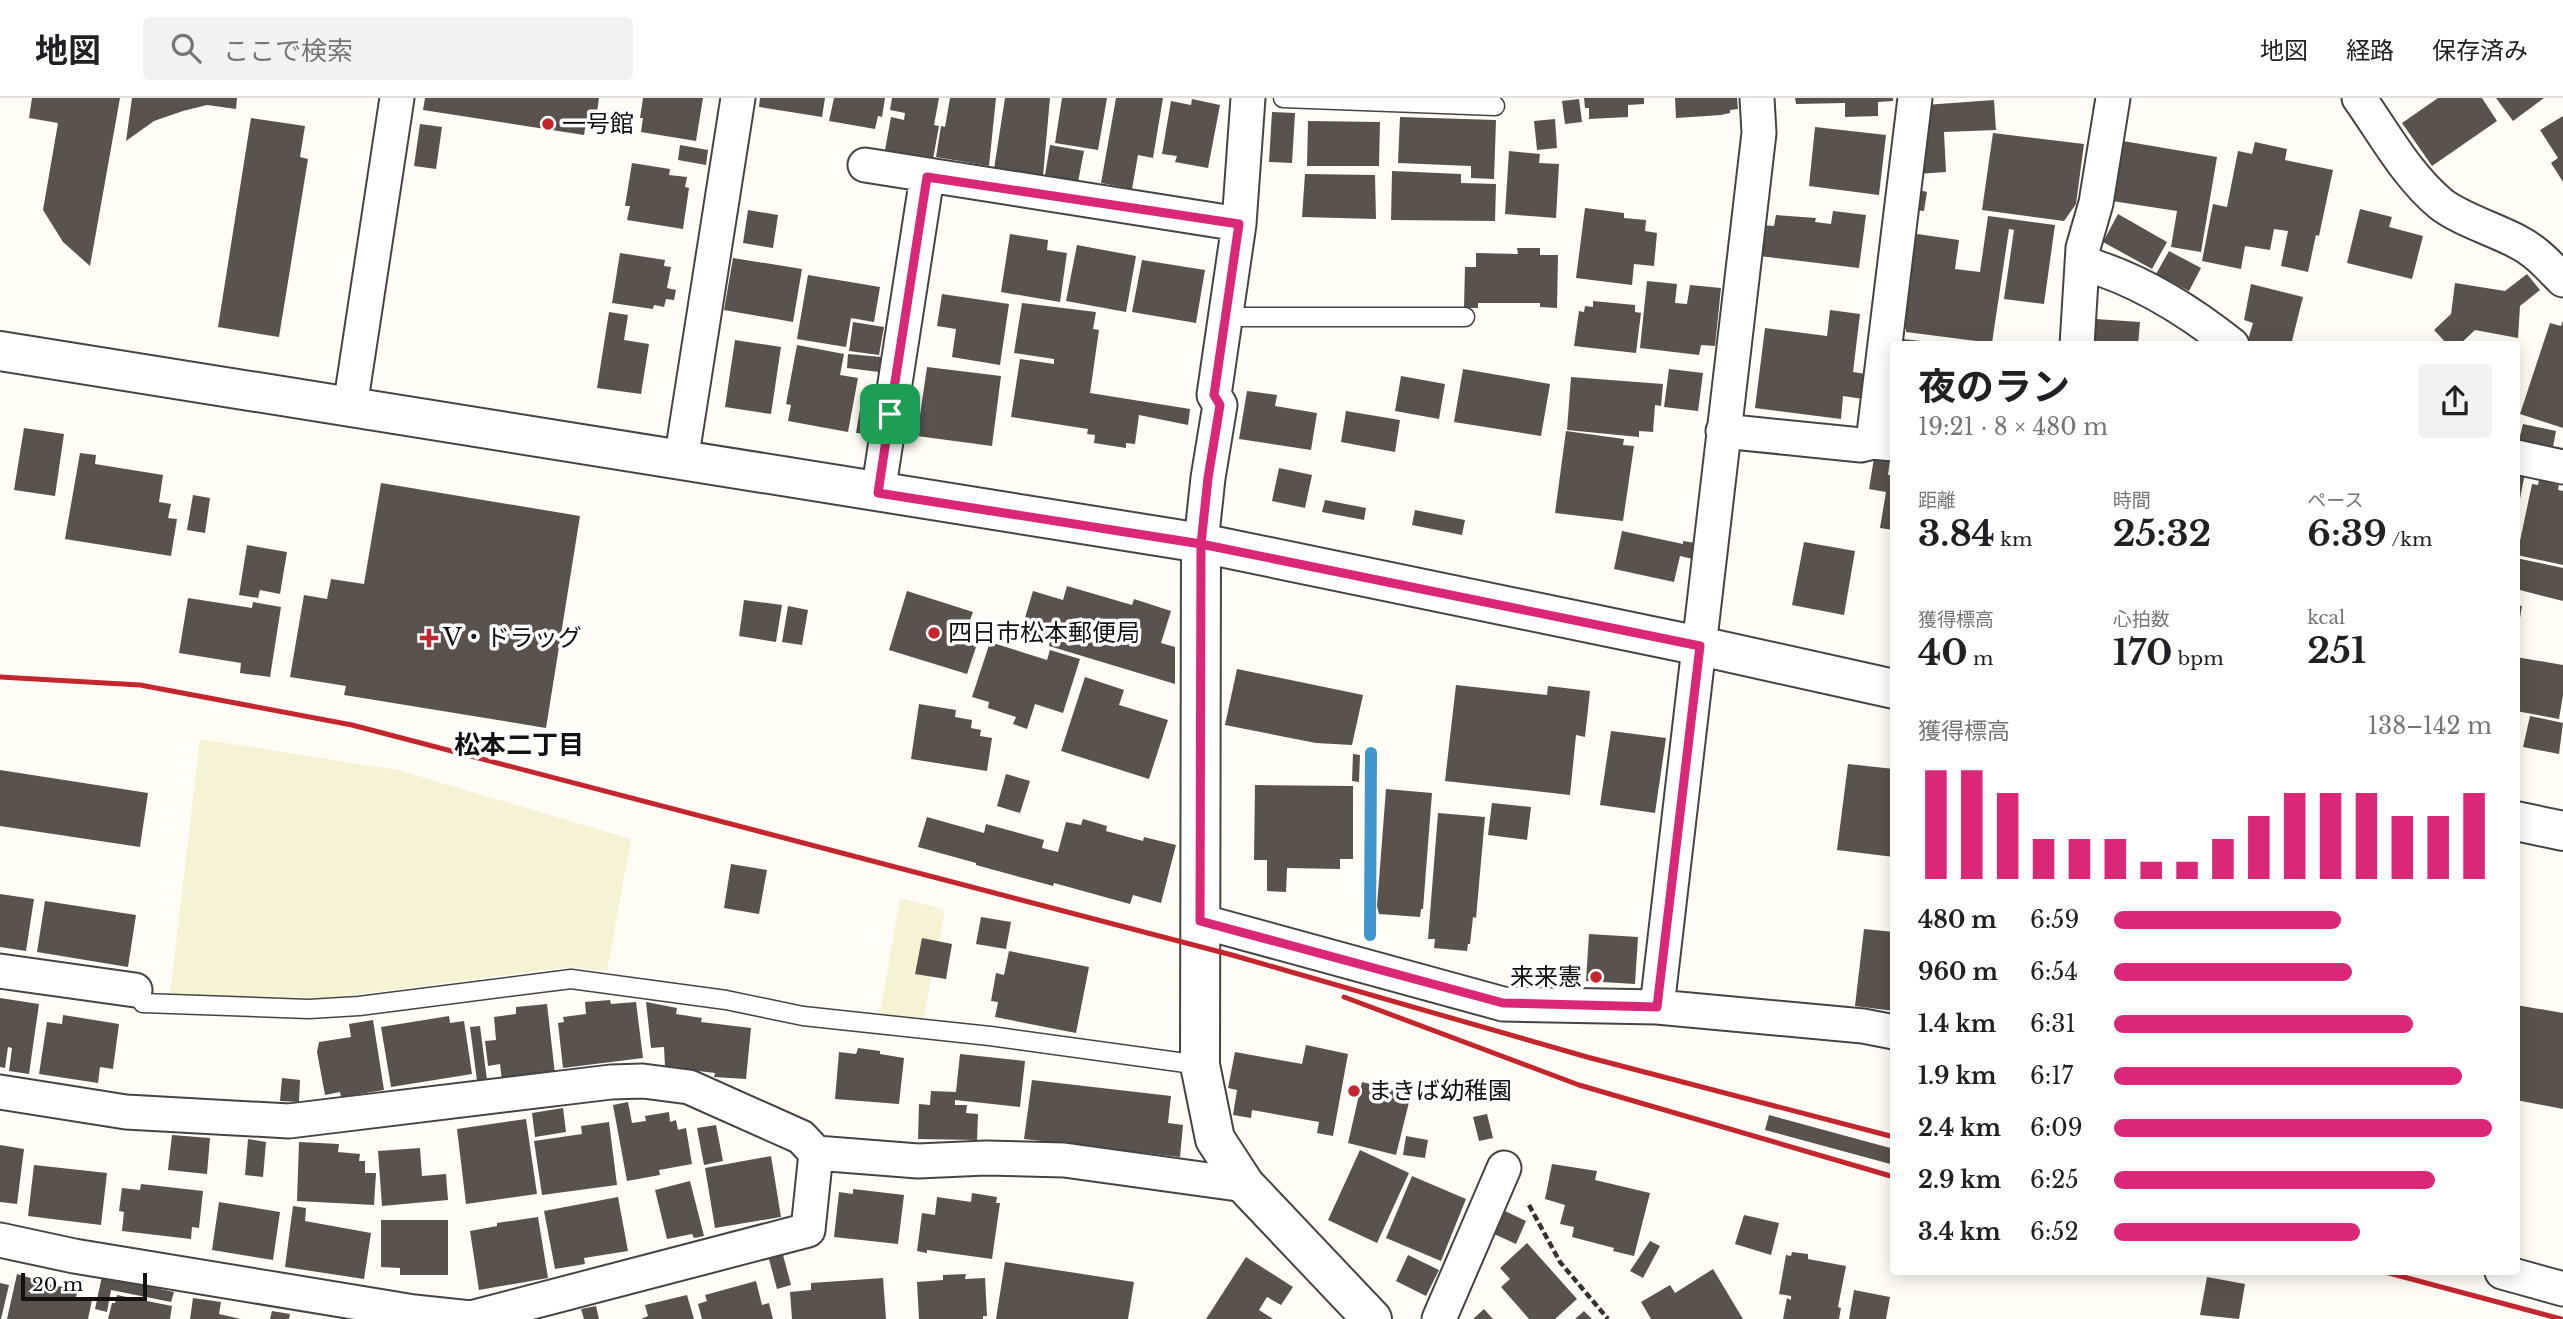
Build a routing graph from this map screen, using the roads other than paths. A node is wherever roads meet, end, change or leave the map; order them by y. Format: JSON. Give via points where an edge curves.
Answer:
{"nodes":[{"id":1,"x":397,"y":98,"type":"edge"},
{"id":2,"x":738,"y":98,"type":"edge"},
{"id":3,"x":1248,"y":98,"type":"edge"},
{"id":4,"x":1283,"y":98,"type":"edge"},
{"id":5,"x":1757,"y":98,"type":"edge"},
{"id":6,"x":1915,"y":98,"type":"edge"},
{"id":7,"x":2113,"y":98,"type":"edge"},
{"id":8,"x":2359,"y":98,"type":"edge"},
{"id":9,"x":1495,"y":106,"type":"dead end"},
{"id":10,"x":865,"y":165,"type":"dead end"},
{"id":11,"x":927,"y":177,"type":"junction"},
{"id":12,"x":1239,"y":224,"type":"junction"},
{"id":13,"x":2082,"y":263,"type":"junction"},
{"id":14,"x":2563,"y":280,"type":"edge"},
{"id":15,"x":1226,"y":317,"type":"junction"},
{"id":16,"x":1465,"y":317,"type":"dead end"},
{"id":17,"x":1892,"y":341,"type":"edge"},
{"id":18,"x":2077,"y":341,"type":"edge"},
{"id":19,"x":2227,"y":341,"type":"edge"},
{"id":20,"x":0,"y":351,"type":"edge"},
{"id":21,"x":1890,"y":368,"type":"edge"},
{"id":22,"x":350,"y":407,"type":"junction"},
{"id":23,"x":1723,"y":430,"type":"junction"},
{"id":24,"x":1883,"y":443,"type":"edge"},
{"id":25,"x":2520,"y":458,"type":"edge"},
{"id":26,"x":681,"y":461,"type":"junction"},
{"id":27,"x":2563,"y":467,"type":"edge"},
{"id":28,"x":878,"y":493,"type":"junction"},
{"id":29,"x":1201,"y":544,"type":"junction"},
{"id":30,"x":1700,"y":646,"type":"junction"},
{"id":31,"x":1890,"y":688,"type":"edge"},
{"id":32,"x":2520,"y":822,"type":"edge"},
{"id":33,"x":2563,"y":831,"type":"edge"},
{"id":34,"x":1200,"y":921,"type":"junction"},
{"id":35,"x":0,"y":971,"type":"edge"},
{"id":36,"x":135,"y":990,"type":"joint"},
{"id":37,"x":1657,"y":1007,"type":"junction"},
{"id":38,"x":1890,"y":1031,"type":"edge"},
{"id":39,"x":1200,"y":1065,"type":"junction"},
{"id":40,"x":0,"y":1092,"type":"edge"},
{"id":41,"x":816,"y":1153,"type":"junction"},
{"id":42,"x":1504,"y":1168,"type":"road end"},
{"id":43,"x":1245,"y":1185,"type":"junction"},
{"id":44,"x":0,"y":1240,"type":"edge"},
{"id":45,"x":2513,"y":1275,"type":"edge"},
{"id":46,"x":2563,"y":1289,"type":"edge"},
{"id":47,"x":1372,"y":1319,"type":"edge"},
{"id":48,"x":1438,"y":1319,"type":"edge"}],
"edges":[{"from":1,"to":22,"type":"street"},
{"from":2,"to":26,"type":"street"},
{"from":3,"to":12,"type":"street"},
{"from":4,"to":9,"type":"lane"},
{"from":5,"to":23,"type":"street","via":[[1759,133]]},
{"from":6,"to":17,"type":"street"},
{"from":7,"to":13,"type":"street"},
{"from":8,"to":14,"type":"street","via":[[2420,183],[2442,205],[2521,243]]},
{"from":10,"to":11,"type":"street"},
{"from":11,"to":12,"type":"street"},
{"from":11,"to":28,"type":"street"},
{"from":12,"to":15,"type":"street"},
{"from":13,"to":18,"type":"street"},
{"from":13,"to":19,"type":"street","via":[[2111,271],[2201,320]]},
{"from":15,"to":16,"type":"lane"},
{"from":15,"to":29,"type":"street","via":[[1214,395],[1220,405]]},
{"from":20,"to":22,"type":"street"},
{"from":21,"to":24,"type":"street"},
{"from":22,"to":26,"type":"street"},
{"from":23,"to":24,"type":"street"},
{"from":23,"to":30,"type":"street"},
{"from":25,"to":27,"type":"street"},
{"from":26,"to":28,"type":"street"},
{"from":28,"to":29,"type":"street"},
{"from":29,"to":30,"type":"street"},
{"from":29,"to":34,"type":"street"},
{"from":30,"to":31,"type":"street"},
{"from":30,"to":37,"type":"street"},
{"from":32,"to":33,"type":"street"},
{"from":34,"to":37,"type":"street","via":[[1503,1003]]},
{"from":34,"to":39,"type":"street"},
{"from":35,"to":36,"type":"street"},
{"from":36,"to":39,"type":"lane","via":[[143,1003],[309,1009],[571,979],[726,1000],[803,1016]]},
{"from":37,"to":38,"type":"street"},
{"from":39,"to":43,"type":"street","via":[[1215,1139]]},
{"from":40,"to":41,"type":"street","via":[[126,1111],[289,1121],[643,1081],[689,1087],[722,1100],[801,1137]]},
{"from":41,"to":43,"type":"street","via":[[918,1161],[1064,1160]]},
{"from":41,"to":44,"type":"street","via":[[808,1230],[471,1318],[319,1297]]},
{"from":42,"to":48,"type":"street"},
{"from":43,"to":47,"type":"street"},
{"from":45,"to":46,"type":"street"}]}
